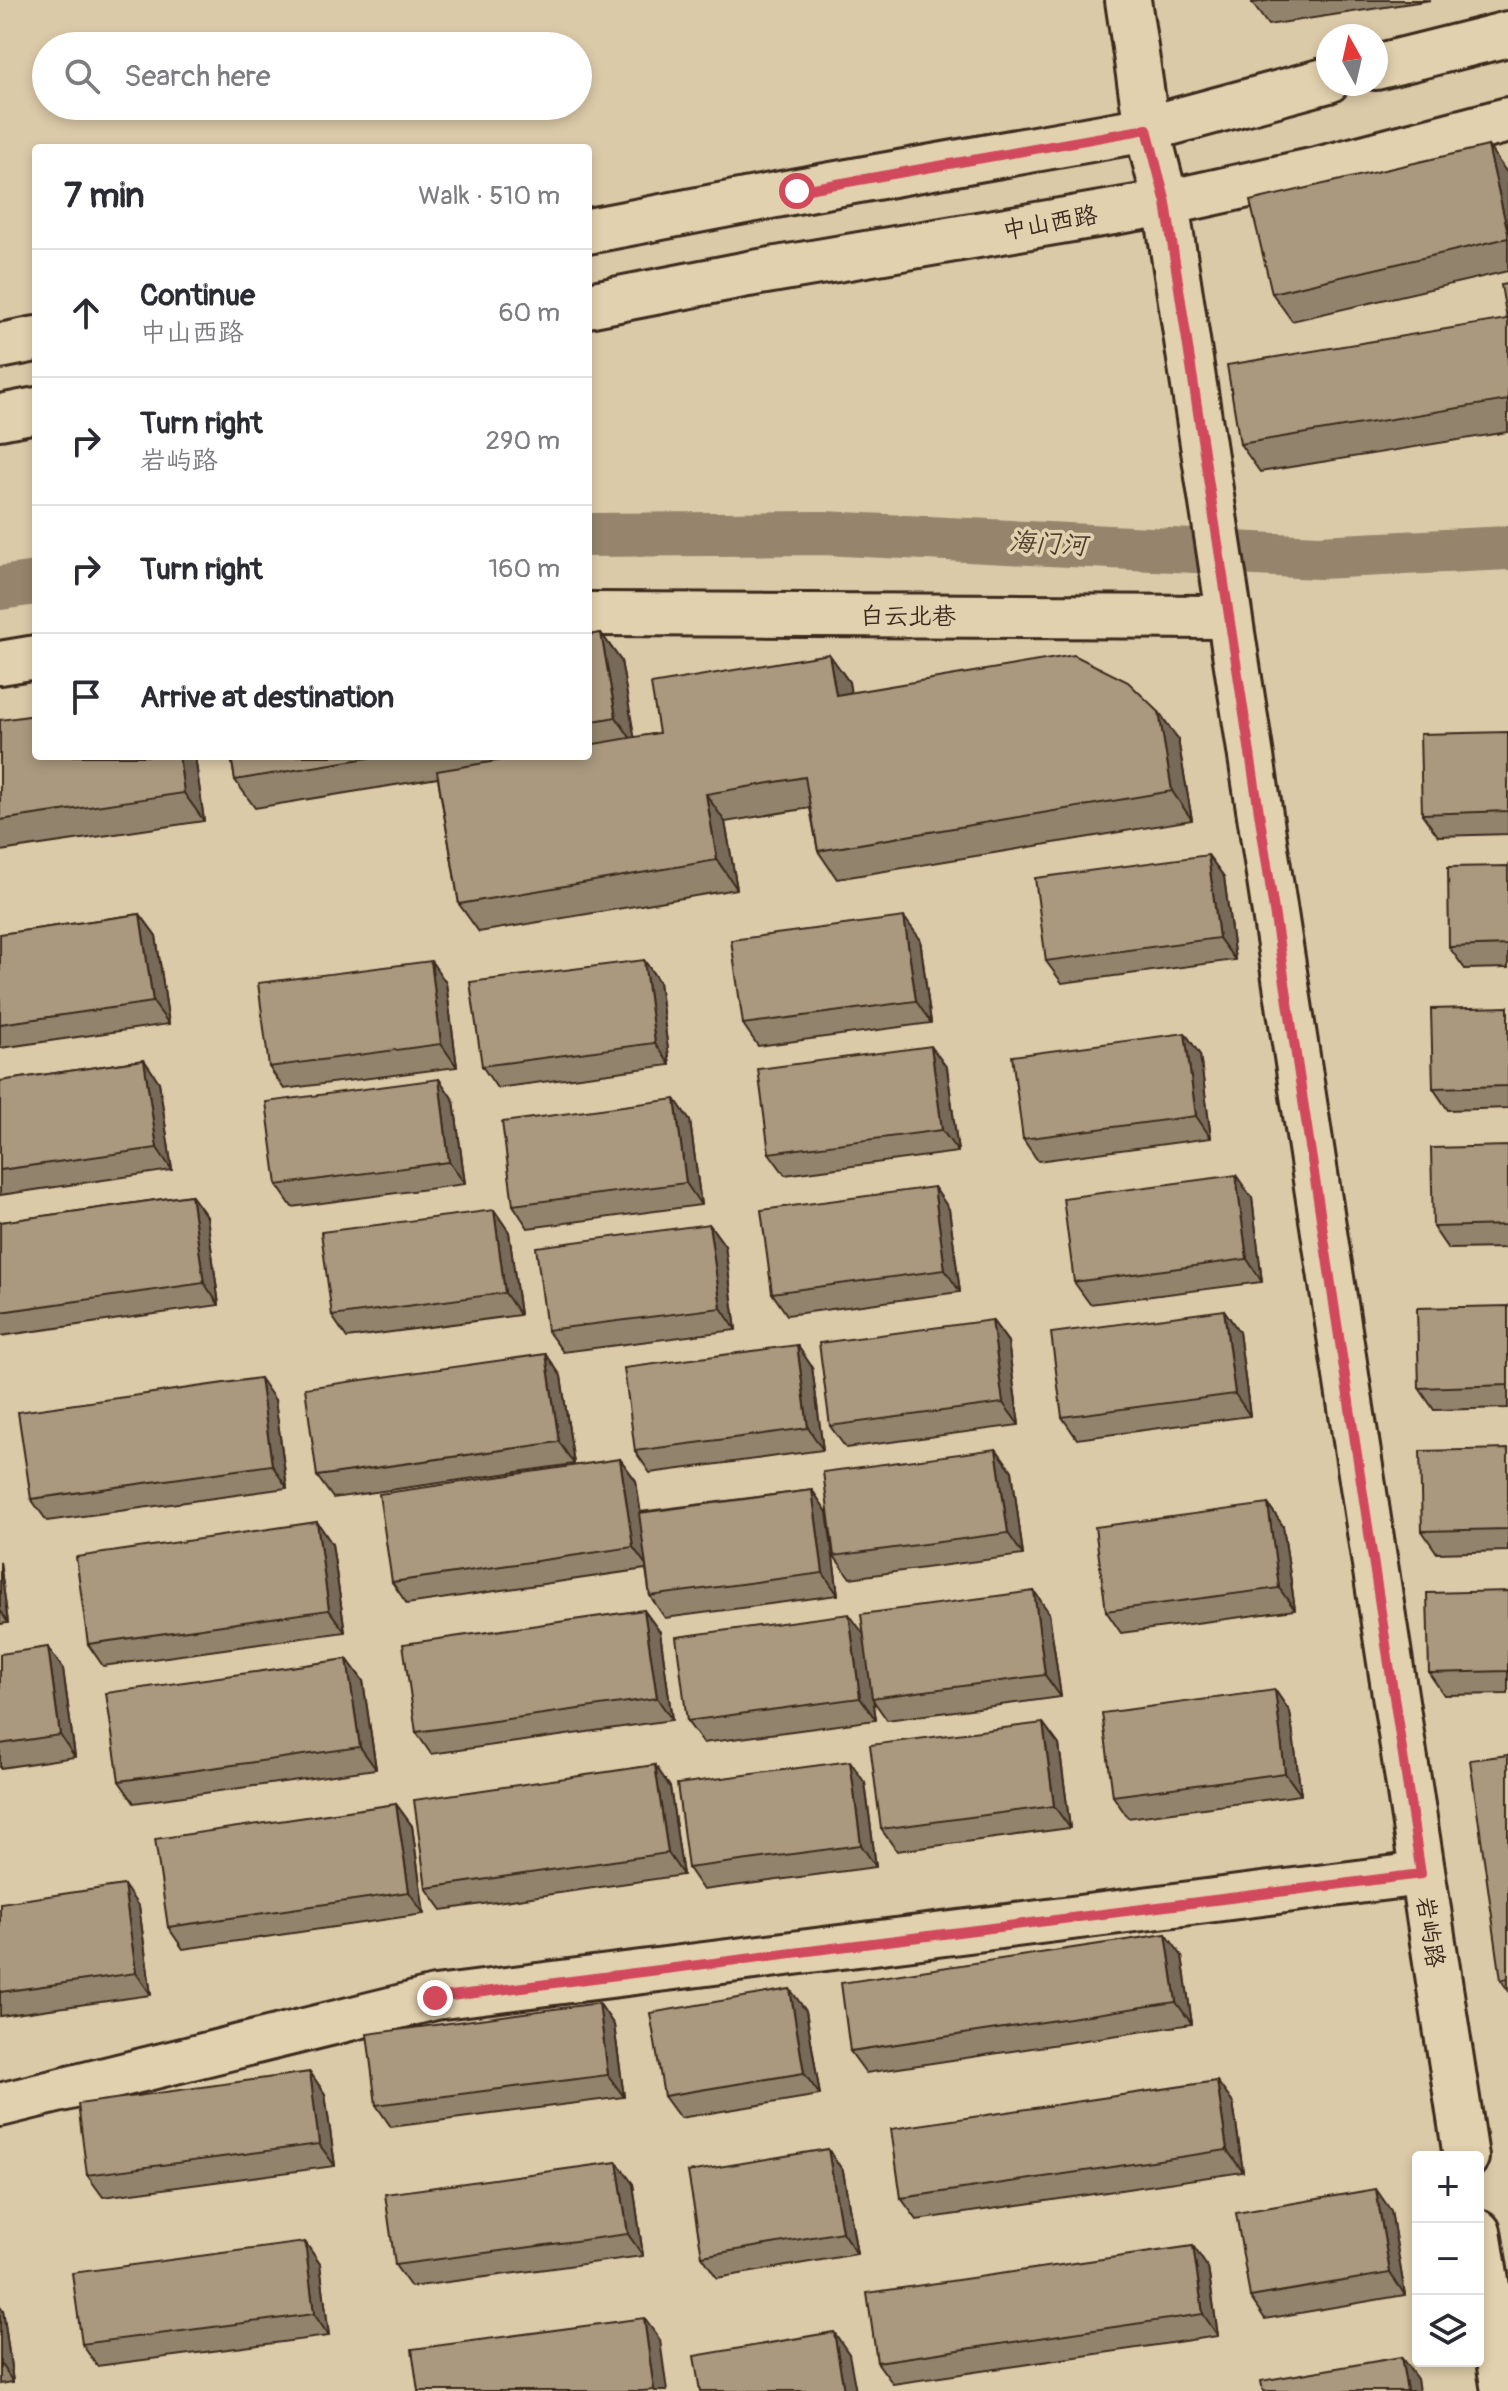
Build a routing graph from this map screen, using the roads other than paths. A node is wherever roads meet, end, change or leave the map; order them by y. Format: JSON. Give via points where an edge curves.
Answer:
{"nodes":[{"id":1,"x":1128,"y":0,"type":"edge"},
{"id":2,"x":1508,"y":34,"type":"edge"},
{"id":3,"x":1388,"y":64,"type":"edge"},
{"id":4,"x":1316,"y":83,"type":"edge"},
{"id":5,"x":1508,"y":120,"type":"edge"},
{"id":6,"x":1147,"y":129,"type":"junction"},
{"id":7,"x":1166,"y":203,"type":"junction"},
{"id":8,"x":592,"y":230,"type":"edge"},
{"id":9,"x":592,"y":304,"type":"edge"},
{"id":10,"x":32,"y":340,"type":"edge"},
{"id":11,"x":0,"y":346,"type":"edge"},
{"id":12,"x":32,"y":411,"type":"edge"},
{"id":13,"x":0,"y":417,"type":"edge"},
{"id":14,"x":592,"y":614,"type":"edge"},
{"id":15,"x":1228,"y":616,"type":"junction"},
{"id":16,"x":32,"y":658,"type":"edge"},
{"id":17,"x":0,"y":663,"type":"edge"},
{"id":18,"x":1421,"y":1874,"type":"junction"},
{"id":19,"x":0,"y":2105,"type":"edge"},
{"id":20,"x":1465,"y":2151,"type":"edge"},
{"id":21,"x":1484,"y":2269,"type":"edge"},
{"id":22,"x":1504,"y":2391,"type":"edge"}],
"edges":[{"from":1,"to":6,"type":"street","name":"岩屿路"},
{"from":2,"to":3,"type":"street"},
{"from":4,"to":6,"type":"street"},
{"from":5,"to":7,"type":"street","name":"中山西路"},
{"from":6,"to":7,"type":"street","name":"岩屿路"},
{"from":6,"to":8,"type":"street"},
{"from":7,"to":9,"type":"street","name":"中山西路"},
{"from":7,"to":15,"type":"street","name":"岩屿路"},
{"from":10,"to":11,"type":"street"},
{"from":12,"to":13,"type":"street"},
{"from":14,"to":15,"type":"street","name":"白云北巷"},
{"from":15,"to":18,"type":"street","name":"岩屿路"},
{"from":16,"to":17,"type":"street"},
{"from":18,"to":19,"type":"street","via":[[435,1998]]},
{"from":18,"to":20,"type":"street","name":"岩屿路"},
{"from":21,"to":22,"type":"street"}]}
